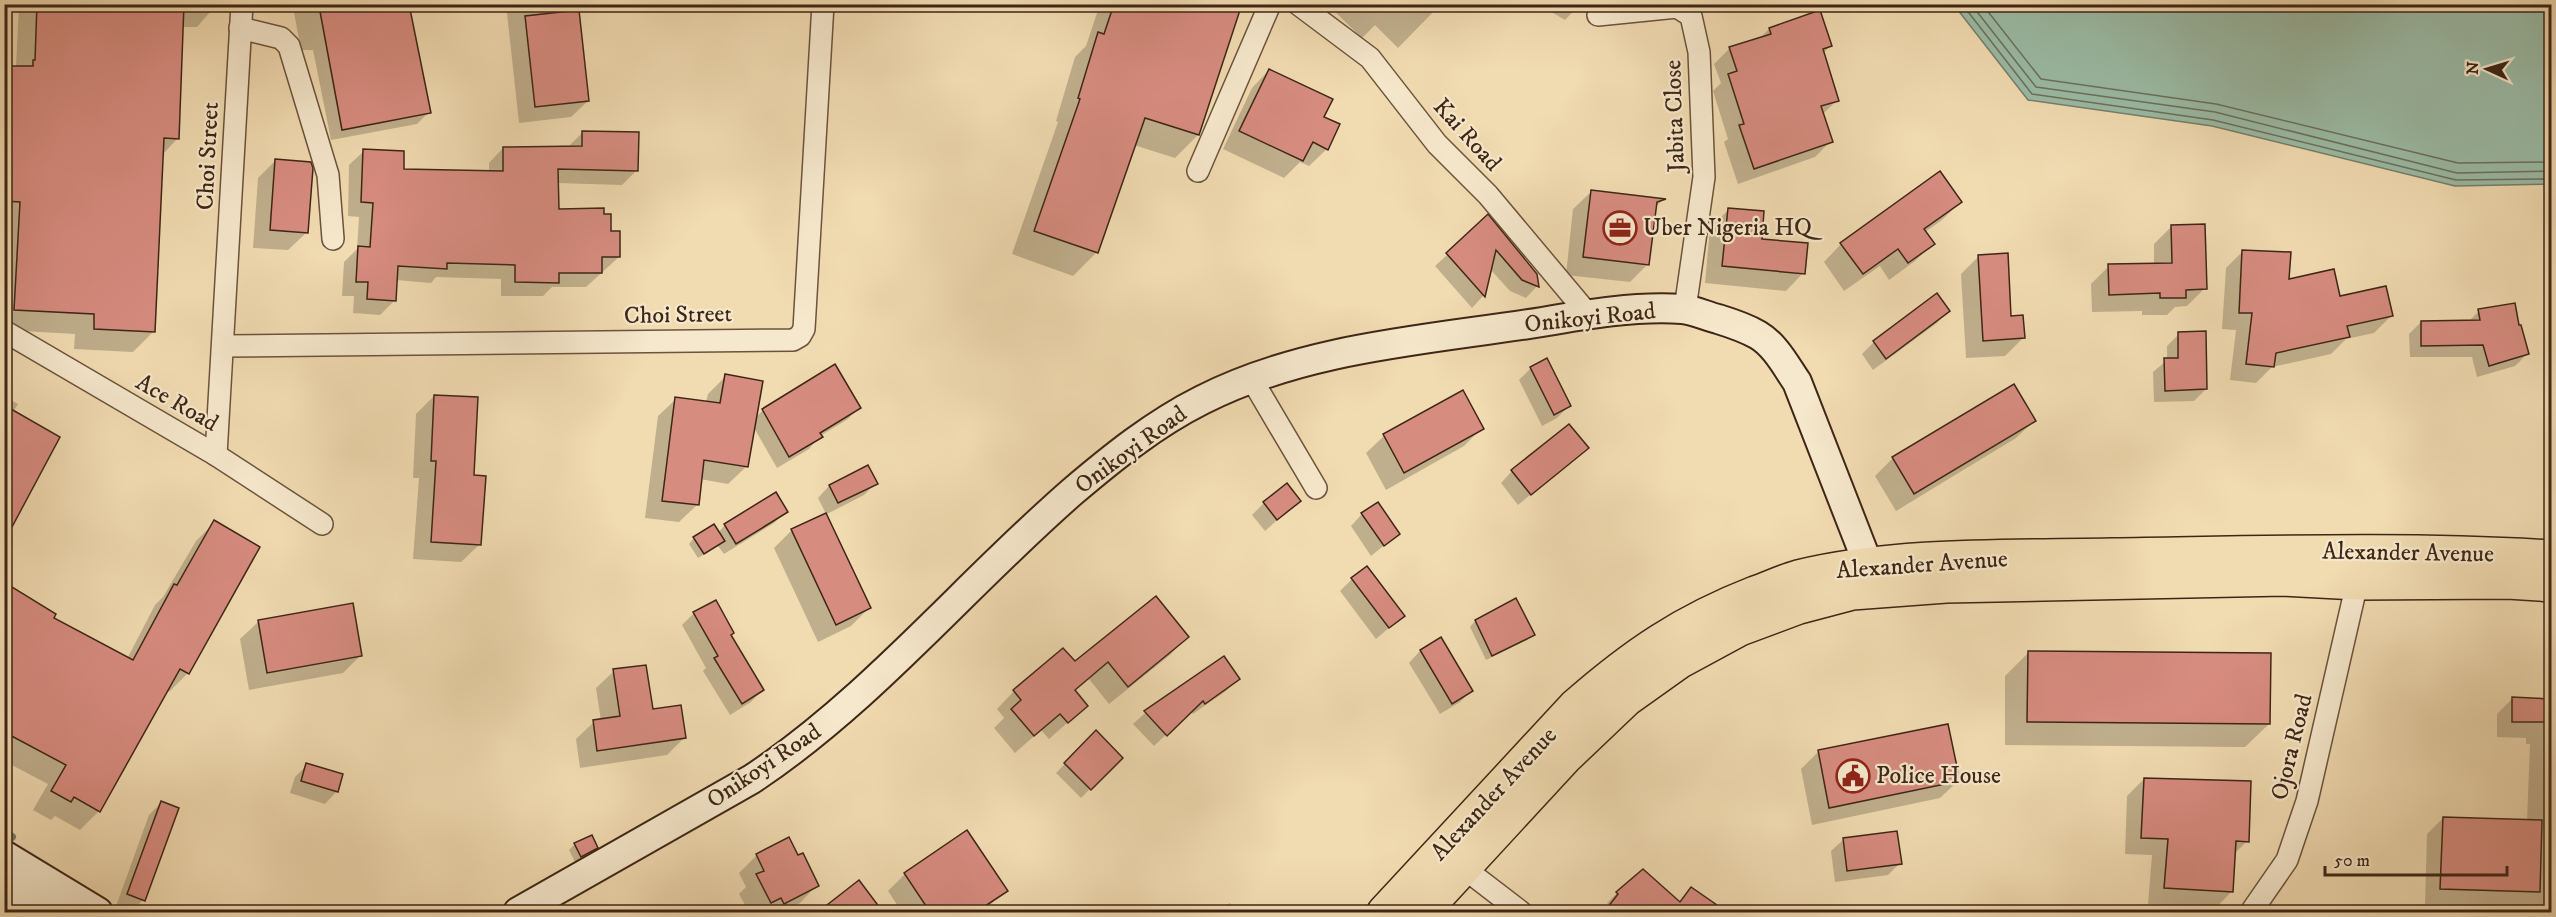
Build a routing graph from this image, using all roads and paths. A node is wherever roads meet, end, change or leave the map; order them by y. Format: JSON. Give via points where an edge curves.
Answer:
{"nodes":[{"id":1,"x":242,"y":4,"type":"edge"},
{"id":2,"x":824,"y":4,"type":"edge"},
{"id":3,"x":1270,"y":4,"type":"edge"},
{"id":4,"x":1298,"y":4,"type":"edge"},
{"id":5,"x":1598,"y":15,"type":"dead end"},
{"id":6,"x":240,"y":28,"type":"junction"},
{"id":7,"x":1198,"y":171,"type":"dead end"},
{"id":8,"x":333,"y":239,"type":"dead end"},
{"id":9,"x":1685,"y":309,"type":"junction"},
{"id":10,"x":1587,"y":313,"type":"junction"},
{"id":11,"x":4,"y":331,"type":"edge"},
{"id":12,"x":222,"y":346,"type":"junction"},
{"id":13,"x":1251,"y":378,"type":"junction"},
{"id":14,"x":216,"y":455,"type":"junction"},
{"id":15,"x":1316,"y":488,"type":"dead end"},
{"id":16,"x":321,"y":524,"type":"dead end"},
{"id":17,"x":2552,"y":557,"type":"edge"},
{"id":18,"x":1868,"y":564,"type":"junction"},
{"id":19,"x":2357,"y":583,"type":"junction"},
{"id":20,"x":2552,"y":585,"type":"edge"},
{"id":21,"x":4,"y":855,"type":"edge"},
{"id":22,"x":1465,"y":869,"type":"junction"},
{"id":23,"x":4,"y":887,"type":"edge"},
{"id":24,"x":47,"y":912,"type":"edge"},
{"id":25,"x":98,"y":912,"type":"edge"},
{"id":26,"x":518,"y":912,"type":"edge"},
{"id":27,"x":1384,"y":912,"type":"edge"},
{"id":28,"x":1423,"y":912,"type":"edge"},
{"id":29,"x":1521,"y":912,"type":"edge"},
{"id":30,"x":2251,"y":912,"type":"edge"}],
"edges":[{"from":1,"to":6,"type":"street","name":"Choi Street"},
{"from":2,"to":12,"type":"street","name":"Choi Street","via":[[804,330],[793,340]]},
{"from":3,"to":7,"type":"street"},
{"from":4,"to":10,"type":"street","name":"Kai Road","via":[[1370,58],[1437,144],[1488,195]]},
{"from":5,"to":9,"type":"street","name":"Jabita Close","via":[[1677,7],[1691,16],[1699,52],[1704,177]]},
{"from":6,"to":8,"type":"street","via":[[281,38],[289,46],[328,175]]},
{"from":6,"to":12,"type":"street","name":"Choi Street"},
{"from":9,"to":10,"type":"street","name":"Onikoyi Road"},
{"from":9,"to":18,"type":"street","name":"Onikoyi Road","via":[[1759,336],[1779,355],[1797,382]]},
{"from":10,"to":13,"type":"street","name":"Onikoyi Road","via":[[1409,340]]},
{"from":11,"to":14,"type":"street","name":"Ace Road"},
{"from":12,"to":14,"type":"street","name":"Choi Street"},
{"from":13,"to":15,"type":"street"},
{"from":13,"to":26,"type":"street","name":"Onikoyi Road","via":[[1201,400],[1145,433],[1099,469],[1036,523],[829,723],[786,757]]},
{"from":14,"to":16,"type":"street","name":"Ace Road"},
{"from":17,"to":18,"type":"main road","name":"Alexander Avenue","via":[[2335,552]]},
{"from":18,"to":27,"type":"main road","name":"Alexander Avenue","via":[[1796,578],[1711,611],[1649,647],[1575,706]]},
{"from":19,"to":20,"type":"main road","name":"Alexander Avenue"},
{"from":19,"to":22,"type":"main road","name":"Alexander Avenue","via":[[2284,579],[1946,586],[1852,593],[1799,607],[1730,635],[1680,662],[1627,699],[1565,758]]},
{"from":19,"to":30,"type":"street","name":"Ojora Road","via":[[2307,801],[2287,860]]},
{"from":21,"to":25,"type":"street"},
{"from":22,"to":28,"type":"main road","name":"Alexander Avenue"},
{"from":22,"to":29,"type":"street"},
{"from":23,"to":24,"type":"street"}]}
